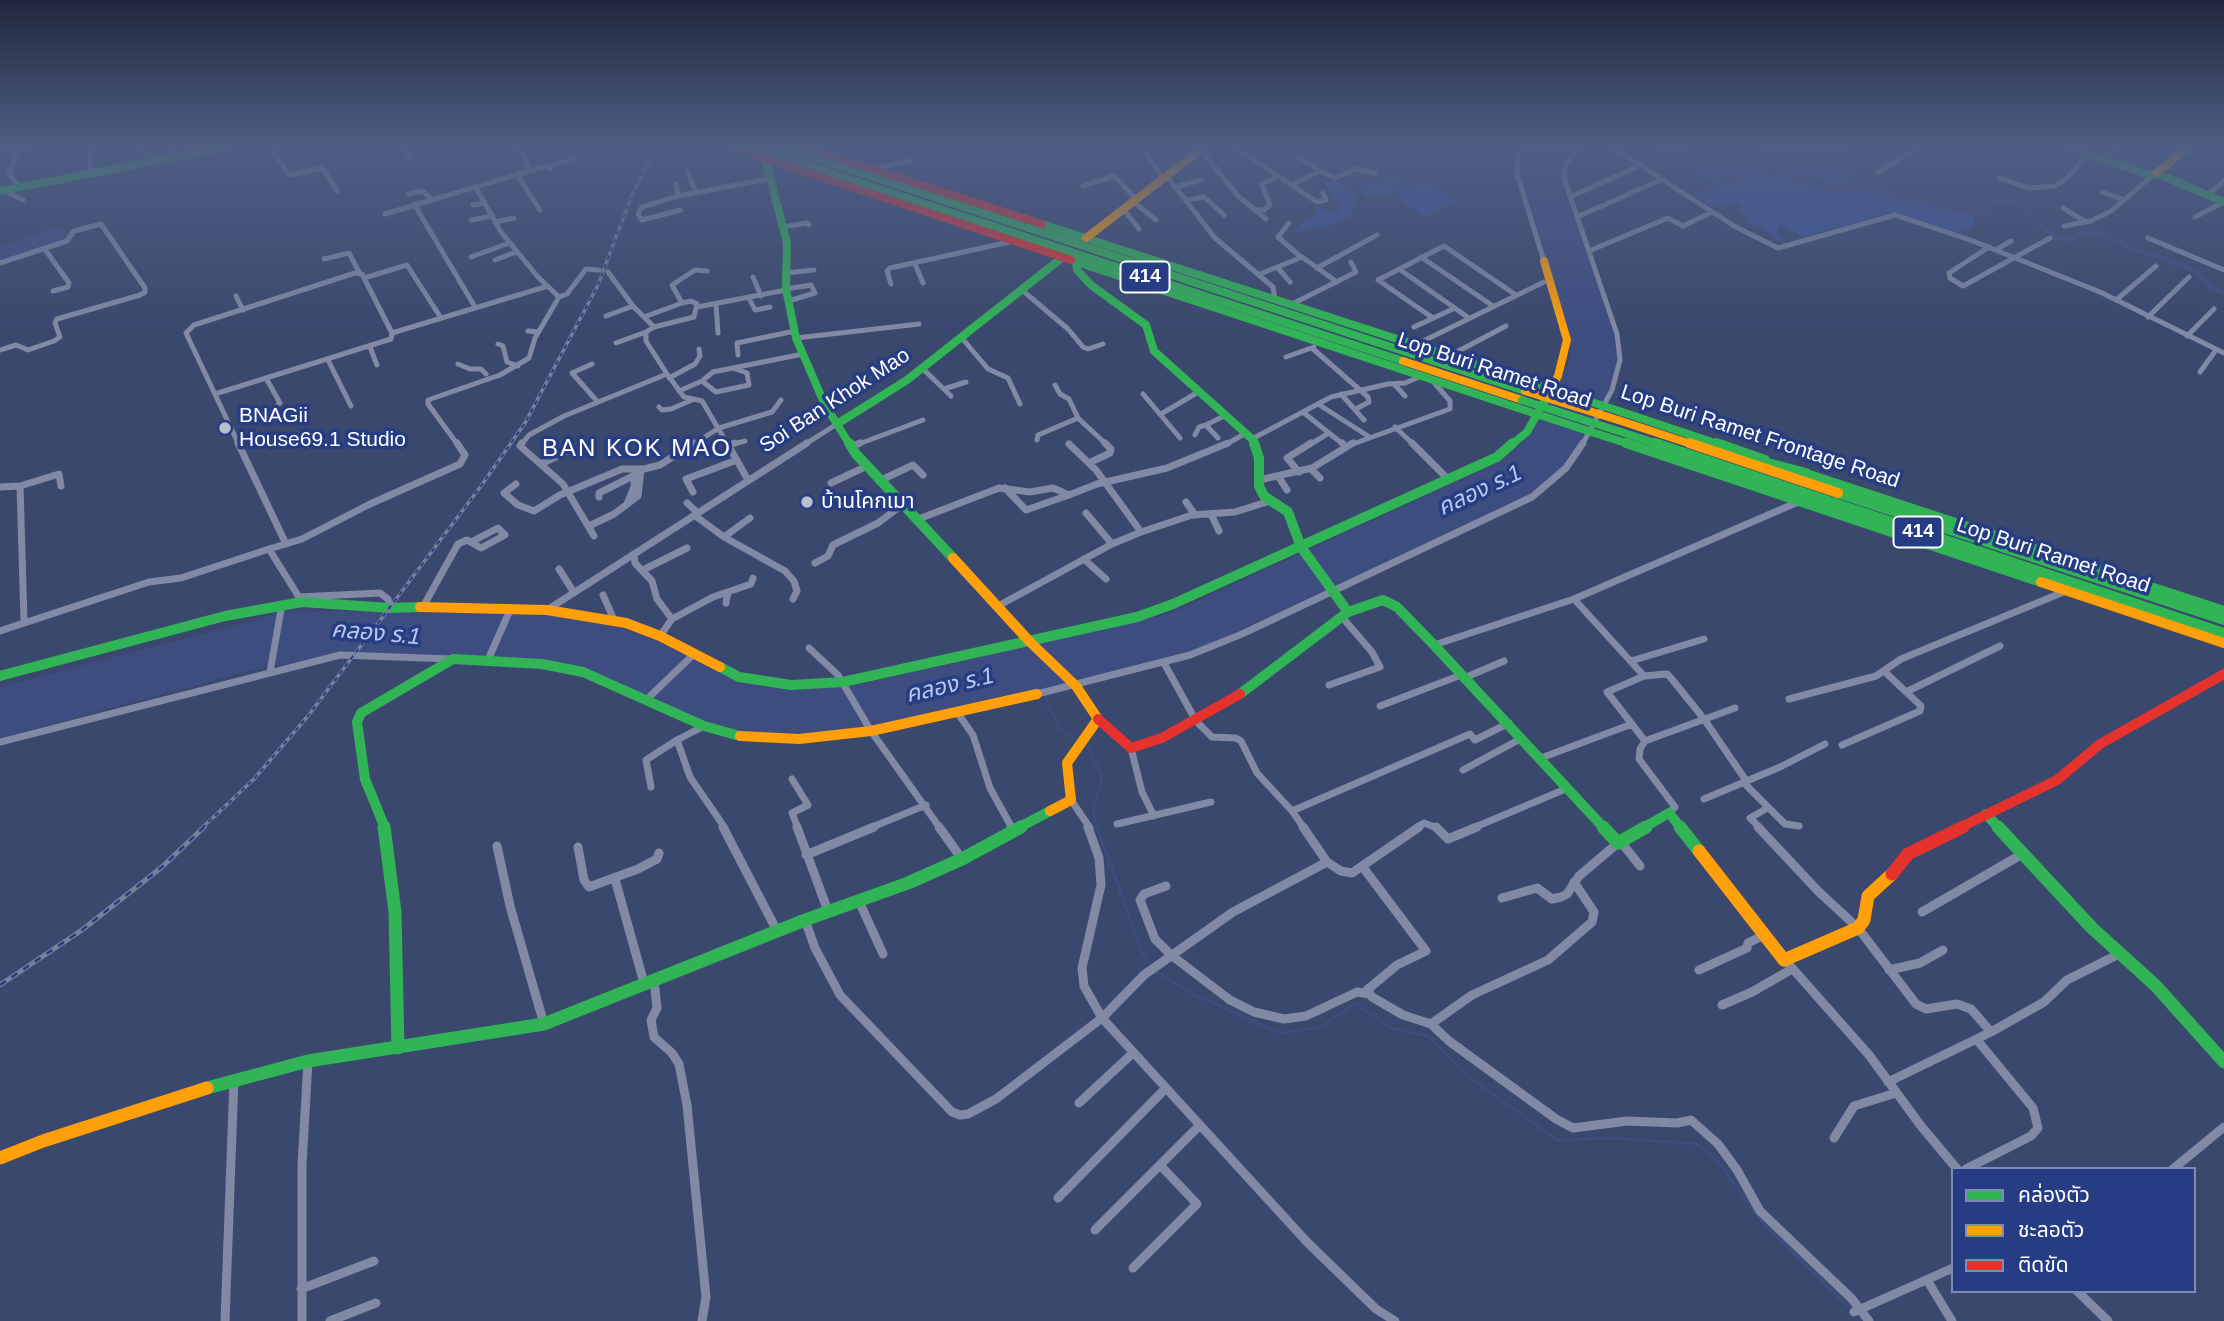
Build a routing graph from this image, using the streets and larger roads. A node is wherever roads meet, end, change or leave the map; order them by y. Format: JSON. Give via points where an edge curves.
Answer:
{"nodes":[{"id":1,"x":401,"y":209,"type":"edge"},
{"id":2,"x":417,"y":209,"type":"edge"},
{"id":3,"x":488,"y":209,"type":"edge"},
{"id":4,"x":641,"y":209,"type":"edge"},
{"id":5,"x":777,"y":209,"type":"edge"},
{"id":6,"x":921,"y":209,"type":"edge"},
{"id":7,"x":933,"y":209,"type":"edge"},
{"id":8,"x":952,"y":209,"type":"edge"},
{"id":9,"x":959,"y":209,"type":"edge"},
{"id":10,"x":993,"y":209,"type":"edge"},
{"id":11,"x":1143,"y":209,"type":"edge"},
{"id":12,"x":1193,"y":209,"type":"edge"},
{"id":13,"x":1217,"y":209,"type":"edge"},
{"id":14,"x":1266,"y":209,"type":"edge"},
{"id":15,"x":1528,"y":209,"type":"edge"},
{"id":16,"x":1574,"y":209,"type":"edge"},
{"id":17,"x":1596,"y":209,"type":"edge"},
{"id":18,"x":1707,"y":209,"type":"edge"},
{"id":19,"x":2064,"y":209,"type":"edge"},
{"id":20,"x":2113,"y":209,"type":"edge"},
{"id":21,"x":2211,"y":209,"type":"edge"},
{"id":22,"x":681,"y":210,"type":"dead end"},
{"id":23,"x":1124,"y":210,"type":"joint"},
{"id":24,"x":1255,"y":210,"type":"joint"},
{"id":25,"x":1712,"y":212,"type":"junction"},
{"id":26,"x":386,"y":214,"type":"dead end"},
{"id":27,"x":1224,"y":215,"type":"dead end"},
{"id":28,"x":1577,"y":217,"type":"junction"},
{"id":29,"x":2195,"y":217,"type":"dead end"},
{"id":30,"x":514,"y":218,"type":"dead end"},
{"id":31,"x":494,"y":219,"type":"junction"},
{"id":32,"x":1266,"y":219,"type":"dead end"},
{"id":33,"x":471,"y":220,"type":"dead end"},
{"id":34,"x":954,"y":220,"type":"junction"},
{"id":35,"x":1156,"y":220,"type":"dead end"},
{"id":36,"x":2087,"y":222,"type":"junction"},
{"id":37,"x":478,"y":223,"type":"dead end"},
{"id":38,"x":1289,"y":223,"type":"dead end"},
{"id":39,"x":809,"y":225,"type":"dead end"},
{"id":40,"x":2064,"y":226,"type":"dead end"},
{"id":41,"x":783,"y":227,"type":"junction"},
{"id":42,"x":1139,"y":229,"type":"dead end"},
{"id":43,"x":1377,"y":236,"type":"dead end"},
{"id":44,"x":1086,"y":238,"type":"junction"},
{"id":45,"x":2050,"y":238,"type":"dead end"},
{"id":46,"x":2148,"y":238,"type":"dead end"},
{"id":47,"x":1015,"y":241,"type":"junction"},
{"id":48,"x":2011,"y":241,"type":"dead end"},
{"id":49,"x":509,"y":243,"type":"junction"},
{"id":50,"x":44,"y":248,"type":"junction"},
{"id":51,"x":1992,"y":249,"type":"junction"},
{"id":52,"x":1589,"y":251,"type":"junction"},
{"id":53,"x":516,"y":252,"type":"junction"},
{"id":54,"x":471,"y":257,"type":"dead end"},
{"id":55,"x":1063,"y":257,"type":"junction"},
{"id":56,"x":1301,"y":257,"type":"junction"},
{"id":57,"x":1422,"y":257,"type":"junction"},
{"id":58,"x":2014,"y":258,"type":"junction"},
{"id":59,"x":324,"y":259,"type":"dead end"},
{"id":60,"x":1147,"y":259,"type":"junction"},
{"id":61,"x":495,"y":260,"type":"dead end"},
{"id":62,"x":1076,"y":261,"type":"junction"},
{"id":63,"x":1544,"y":261,"type":"joint"},
{"id":64,"x":1351,"y":262,"type":"dead end"},
{"id":65,"x":0,"y":263,"type":"edge"},
{"id":66,"x":915,"y":264,"type":"junction"},
{"id":67,"x":2156,"y":266,"type":"dead end"},
{"id":68,"x":1278,"y":268,"type":"junction"},
{"id":69,"x":1317,"y":268,"type":"junction"},
{"id":70,"x":1399,"y":269,"type":"junction"},
{"id":71,"x":599,"y":270,"type":"dead end"},
{"id":72,"x":814,"y":270,"type":"dead end"},
{"id":73,"x":2224,"y":270,"type":"edge"},
{"id":74,"x":707,"y":271,"type":"dead end"},
{"id":75,"x":359,"y":272,"type":"junction"},
{"id":76,"x":608,"y":272,"type":"dead end"},
{"id":77,"x":786,"y":273,"type":"junction"},
{"id":78,"x":1261,"y":274,"type":"junction"},
{"id":79,"x":2189,"y":277,"type":"dead end"},
{"id":80,"x":364,"y":278,"type":"junction"},
{"id":81,"x":753,"y":278,"type":"dead end"},
{"id":82,"x":1137,"y":280,"type":"junction"},
{"id":83,"x":1290,"y":282,"type":"dead end"},
{"id":84,"x":1337,"y":282,"type":"junction"},
{"id":85,"x":1544,"y":282,"type":"dead end"},
{"id":86,"x":923,"y":283,"type":"dead end"},
{"id":87,"x":891,"y":284,"type":"dead end"},
{"id":88,"x":548,"y":286,"type":"junction"},
{"id":89,"x":1211,"y":286,"type":"junction"},
{"id":90,"x":1022,"y":290,"type":"junction"},
{"id":91,"x":621,"y":291,"type":"junction"},
{"id":92,"x":53,"y":292,"type":"dead end"},
{"id":93,"x":787,"y":293,"type":"junction"},
{"id":94,"x":612,"y":295,"type":"dead end"},
{"id":95,"x":1516,"y":295,"type":"junction"},
{"id":96,"x":236,"y":296,"type":"dead end"},
{"id":97,"x":513,"y":296,"type":"junction"},
{"id":98,"x":761,"y":296,"type":"junction"},
{"id":99,"x":559,"y":297,"type":"junction"},
{"id":100,"x":749,"y":298,"type":"junction"},
{"id":101,"x":1275,"y":299,"type":"junction"},
{"id":102,"x":2116,"y":300,"type":"junction"},
{"id":103,"x":1216,"y":301,"type":"junction"},
{"id":104,"x":519,"y":302,"type":"dead end"},
{"id":105,"x":682,"y":303,"type":"junction"},
{"id":106,"x":716,"y":304,"type":"junction"},
{"id":107,"x":1292,"y":304,"type":"junction"},
{"id":108,"x":633,"y":306,"type":"junction"},
{"id":109,"x":1493,"y":306,"type":"junction"},
{"id":110,"x":475,"y":307,"type":"junction"},
{"id":111,"x":697,"y":307,"type":"junction"},
{"id":112,"x":770,"y":307,"type":"dead end"},
{"id":113,"x":1455,"y":308,"type":"junction"},
{"id":114,"x":2214,"y":309,"type":"dead end"},
{"id":115,"x":243,"y":310,"type":"junction"},
{"id":116,"x":606,"y":316,"type":"dead end"},
{"id":117,"x":644,"y":317,"type":"junction"},
{"id":118,"x":2148,"y":317,"type":"junction"},
{"id":119,"x":441,"y":318,"type":"junction"},
{"id":120,"x":1433,"y":318,"type":"junction"},
{"id":121,"x":1469,"y":318,"type":"junction"},
{"id":122,"x":534,"y":323,"type":"dead end"},
{"id":123,"x":544,"y":323,"type":"junction"},
{"id":124,"x":919,"y":324,"type":"dead end"},
{"id":125,"x":1506,"y":326,"type":"dead end"},
{"id":126,"x":654,"y":327,"type":"junction"},
{"id":127,"x":1415,"y":327,"type":"dead end"},
{"id":128,"x":528,"y":331,"type":"dead end"},
{"id":129,"x":538,"y":332,"type":"junction"},
{"id":130,"x":646,"y":332,"type":"junction"},
{"id":131,"x":392,"y":333,"type":"junction"},
{"id":132,"x":718,"y":333,"type":"dead end"},
{"id":133,"x":796,"y":334,"type":"junction"},
{"id":134,"x":1341,"y":336,"type":"junction"},
{"id":135,"x":2187,"y":336,"type":"junction"},
{"id":136,"x":961,"y":337,"type":"junction"},
{"id":137,"x":615,"y":343,"type":"dead end"},
{"id":138,"x":498,"y":344,"type":"dead end"},
{"id":139,"x":1104,"y":344,"type":"dead end"},
{"id":140,"x":1415,"y":345,"type":"junction"},
{"id":141,"x":1317,"y":346,"type":"junction"},
{"id":142,"x":370,"y":348,"type":"junction"},
{"id":143,"x":699,"y":349,"type":"dead end"},
{"id":144,"x":0,"y":350,"type":"edge"},
{"id":145,"x":2217,"y":350,"type":"junction"},
{"id":146,"x":2224,"y":353,"type":"edge"},
{"id":147,"x":803,"y":354,"type":"junction"},
{"id":148,"x":738,"y":355,"type":"dead end"},
{"id":149,"x":1449,"y":356,"type":"junction"},
{"id":150,"x":1286,"y":358,"type":"dead end"},
{"id":151,"x":328,"y":360,"type":"junction"},
{"id":152,"x":458,"y":364,"type":"dead end"},
{"id":153,"x":592,"y":364,"type":"dead end"},
{"id":154,"x":377,"y":365,"type":"dead end"},
{"id":155,"x":518,"y":366,"type":"junction"},
{"id":156,"x":731,"y":368,"type":"junction"},
{"id":157,"x":922,"y":368,"type":"junction"},
{"id":158,"x":2200,"y":372,"type":"dead end"},
{"id":159,"x":1418,"y":374,"type":"junction"},
{"id":160,"x":487,"y":376,"type":"junction"},
{"id":161,"x":668,"y":376,"type":"junction"},
{"id":162,"x":477,"y":377,"type":"dead end"},
{"id":163,"x":266,"y":378,"type":"junction"},
{"id":164,"x":1431,"y":379,"type":"junction"},
{"id":165,"x":702,"y":381,"type":"junction"},
{"id":166,"x":966,"y":382,"type":"dead end"},
{"id":167,"x":1394,"y":384,"type":"junction"},
{"id":168,"x":1055,"y":386,"type":"dead end"},
{"id":169,"x":944,"y":389,"type":"junction"},
{"id":170,"x":1360,"y":390,"type":"junction"},
{"id":171,"x":679,"y":391,"type":"junction"},
{"id":172,"x":1200,"y":391,"type":"junction"},
{"id":173,"x":215,"y":394,"type":"junction"},
{"id":174,"x":1074,"y":394,"type":"dead end"},
{"id":175,"x":1143,"y":394,"type":"dead end"},
{"id":176,"x":1341,"y":394,"type":"junction"},
{"id":177,"x":1524,"y":395,"type":"junction"},
{"id":178,"x":951,"y":396,"type":"dead end"},
{"id":179,"x":1405,"y":396,"type":"dead end"},
{"id":180,"x":1067,"y":398,"type":"junction"},
{"id":181,"x":693,"y":399,"type":"junction"},
{"id":182,"x":781,"y":400,"type":"dead end"},
{"id":183,"x":597,"y":401,"type":"junction"},
{"id":184,"x":1020,"y":404,"type":"dead end"},
{"id":185,"x":1318,"y":404,"type":"junction"},
{"id":186,"x":351,"y":406,"type":"dead end"},
{"id":187,"x":659,"y":407,"type":"dead end"},
{"id":188,"x":1356,"y":409,"type":"junction"},
{"id":189,"x":271,"y":411,"type":"dead end"},
{"id":190,"x":1304,"y":413,"type":"junction"},
{"id":191,"x":1161,"y":414,"type":"junction"},
{"id":192,"x":1226,"y":415,"type":"junction"},
{"id":193,"x":1079,"y":418,"type":"junction"},
{"id":194,"x":1364,"y":420,"type":"dead end"},
{"id":195,"x":923,"y":421,"type":"dead end"},
{"id":196,"x":836,"y":424,"type":"junction"},
{"id":197,"x":1615,"y":424,"type":"junction"},
{"id":198,"x":1206,"y":425,"type":"junction"},
{"id":199,"x":1395,"y":427,"type":"junction"},
{"id":200,"x":719,"y":428,"type":"junction"},
{"id":201,"x":1329,"y":433,"type":"junction"},
{"id":202,"x":1195,"y":435,"type":"dead end"},
{"id":203,"x":1249,"y":436,"type":"junction"},
{"id":204,"x":1368,"y":436,"type":"junction"},
{"id":205,"x":1180,"y":438,"type":"dead end"},
{"id":206,"x":1217,"y":438,"type":"dead end"},
{"id":207,"x":1037,"y":440,"type":"dead end"},
{"id":208,"x":745,"y":441,"type":"dead end"},
{"id":209,"x":1689,"y":442,"type":"junction"},
{"id":210,"x":1069,"y":444,"type":"dead end"},
{"id":211,"x":729,"y":445,"type":"junction"},
{"id":212,"x":851,"y":447,"type":"junction"},
{"id":213,"x":1346,"y":447,"type":"junction"},
{"id":214,"x":572,"y":449,"type":"dead end"},
{"id":215,"x":737,"y":460,"type":"junction"},
{"id":216,"x":1090,"y":463,"type":"junction"},
{"id":217,"x":541,"y":464,"type":"junction"},
{"id":218,"x":867,"y":466,"type":"junction"},
{"id":219,"x":1311,"y":469,"type":"junction"},
{"id":220,"x":637,"y":471,"type":"junction"},
{"id":221,"x":1299,"y":472,"type":"junction"},
{"id":222,"x":1806,"y":473,"type":"junction"},
{"id":223,"x":923,"y":475,"type":"dead end"},
{"id":224,"x":1278,"y":476,"type":"junction"},
{"id":225,"x":1320,"y":478,"type":"dead end"},
{"id":226,"x":1776,"y":479,"type":"junction"},
{"id":227,"x":748,"y":480,"type":"junction"},
{"id":228,"x":1259,"y":480,"type":"junction"},
{"id":229,"x":1449,"y":480,"type":"junction"},
{"id":230,"x":879,"y":481,"type":"junction"},
{"id":231,"x":831,"y":483,"type":"dead end"},
{"id":232,"x":1105,"y":483,"type":"junction"},
{"id":233,"x":516,"y":484,"type":"dead end"},
{"id":234,"x":20,"y":486,"type":"junction"},
{"id":235,"x":61,"y":486,"type":"dead end"},
{"id":236,"x":0,"y":487,"type":"edge"},
{"id":237,"x":1005,"y":488,"type":"junction"},
{"id":238,"x":1287,"y":490,"type":"dead end"},
{"id":239,"x":569,"y":492,"type":"junction"},
{"id":240,"x":693,"y":492,"type":"dead end"},
{"id":241,"x":1069,"y":495,"type":"junction"},
{"id":242,"x":599,"y":497,"type":"dead end"},
{"id":243,"x":1270,"y":501,"type":"junction"},
{"id":244,"x":1186,"y":502,"type":"dead end"},
{"id":245,"x":1798,"y":502,"type":"junction"},
{"id":246,"x":687,"y":503,"type":"dead end"},
{"id":247,"x":902,"y":505,"type":"junction"},
{"id":248,"x":1086,"y":513,"type":"dead end"},
{"id":249,"x":696,"y":514,"type":"junction"},
{"id":250,"x":1211,"y":514,"type":"junction"},
{"id":251,"x":1195,"y":515,"type":"junction"},
{"id":252,"x":750,"y":518,"type":"dead end"},
{"id":253,"x":916,"y":520,"type":"junction"},
{"id":254,"x":589,"y":526,"type":"junction"},
{"id":255,"x":1219,"y":531,"type":"dead end"},
{"id":256,"x":1141,"y":532,"type":"junction"},
{"id":257,"x":594,"y":536,"type":"dead end"},
{"id":258,"x":724,"y":537,"type":"junction"},
{"id":259,"x":471,"y":542,"type":"junction"},
{"id":260,"x":286,"y":544,"type":"junction"},
{"id":261,"x":1112,"y":544,"type":"junction"},
{"id":262,"x":1301,"y":547,"type":"junction"},
{"id":263,"x":687,"y":548,"type":"dead end"},
{"id":264,"x":269,"y":549,"type":"junction"},
{"id":265,"x":634,"y":554,"type":"junction"},
{"id":266,"x":1990,"y":556,"type":"junction"},
{"id":267,"x":1084,"y":559,"type":"junction"},
{"id":268,"x":815,"y":563,"type":"dead end"},
{"id":269,"x":559,"y":569,"type":"dead end"},
{"id":270,"x":643,"y":570,"type":"junction"},
{"id":271,"x":753,"y":578,"type":"dead end"},
{"id":272,"x":1106,"y":579,"type":"dead end"},
{"id":273,"x":573,"y":591,"type":"junction"},
{"id":274,"x":1331,"y":591,"type":"junction"},
{"id":275,"x":2067,"y":591,"type":"junction"},
{"id":276,"x":728,"y":592,"type":"junction"},
{"id":277,"x":603,"y":595,"type":"dead end"},
{"id":278,"x":1574,"y":598,"type":"junction"},
{"id":279,"x":300,"y":599,"type":"junction"},
{"id":280,"x":793,"y":599,"type":"dead end"},
{"id":281,"x":282,"y":603,"type":"junction"},
{"id":282,"x":726,"y":603,"type":"dead end"},
{"id":283,"x":424,"y":606,"type":"junction"},
{"id":284,"x":998,"y":606,"type":"junction"},
{"id":285,"x":510,"y":609,"type":"junction"},
{"id":286,"x":547,"y":610,"type":"junction"},
{"id":287,"x":2224,"y":611,"type":"edge"},
{"id":288,"x":1345,"y":614,"type":"junction"},
{"id":289,"x":2141,"y":614,"type":"junction"},
{"id":290,"x":672,"y":619,"type":"junction"},
{"id":291,"x":2224,"y":620,"type":"edge"},
{"id":292,"x":24,"y":621,"type":"junction"},
{"id":293,"x":615,"y":622,"type":"junction"},
{"id":294,"x":0,"y":631,"type":"edge"},
{"id":295,"x":2224,"y":633,"type":"edge"},
{"id":296,"x":660,"y":636,"type":"junction"},
{"id":297,"x":1704,"y":639,"type":"dead end"},
{"id":298,"x":1030,"y":642,"type":"junction"},
{"id":299,"x":2224,"y":643,"type":"edge"},
{"id":300,"x":1434,"y":645,"type":"junction"},
{"id":301,"x":2000,"y":646,"type":"dead end"},
{"id":302,"x":809,"y":648,"type":"dead end"},
{"id":303,"x":694,"y":654,"type":"junction"},
{"id":304,"x":453,"y":659,"type":"junction"},
{"id":305,"x":488,"y":659,"type":"junction"},
{"id":306,"x":1504,"y":661,"type":"dead end"},
{"id":307,"x":1631,"y":662,"type":"junction"},
{"id":308,"x":1164,"y":663,"type":"junction"},
{"id":309,"x":270,"y":672,"type":"junction"},
{"id":310,"x":1885,"y":672,"type":"junction"},
{"id":311,"x":2224,"y":674,"type":"edge"},
{"id":312,"x":0,"y":676,"type":"edge"},
{"id":313,"x":1462,"y":676,"type":"junction"},
{"id":314,"x":1644,"y":676,"type":"junction"},
{"id":315,"x":843,"y":682,"type":"junction"},
{"id":316,"x":1329,"y":685,"type":"dead end"},
{"id":317,"x":1076,"y":686,"type":"junction"},
{"id":318,"x":1906,"y":692,"type":"junction"},
{"id":319,"x":1037,"y":694,"type":"joint"},
{"id":320,"x":1789,"y":698,"type":"dead end"},
{"id":321,"x":646,"y":700,"type":"junction"},
{"id":322,"x":1380,"y":706,"type":"dead end"},
{"id":323,"x":1735,"y":708,"type":"dead end"},
{"id":324,"x":957,"y":712,"type":"junction"},
{"id":325,"x":1098,"y":719,"type":"junction"},
{"id":326,"x":1704,"y":719,"type":"junction"},
{"id":327,"x":1196,"y":721,"type":"junction"},
{"id":328,"x":1508,"y":723,"type":"junction"},
{"id":329,"x":1632,"y":724,"type":"junction"},
{"id":330,"x":704,"y":726,"type":"junction"},
{"id":331,"x":871,"y":732,"type":"junction"},
{"id":332,"x":1522,"y":738,"type":"junction"},
{"id":333,"x":677,"y":740,"type":"junction"},
{"id":334,"x":1645,"y":741,"type":"junction"},
{"id":335,"x":0,"y":742,"type":"edge"},
{"id":336,"x":1825,"y":744,"type":"dead end"},
{"id":337,"x":1842,"y":745,"type":"dead end"},
{"id":338,"x":1131,"y":748,"type":"junction"},
{"id":339,"x":1541,"y":758,"type":"junction"},
{"id":340,"x":1463,"y":770,"type":"dead end"},
{"id":341,"x":792,"y":779,"type":"dead end"},
{"id":342,"x":1746,"y":782,"type":"junction"},
{"id":343,"x":651,"y":787,"type":"dead end"},
{"id":344,"x":1568,"y":788,"type":"junction"},
{"id":345,"x":1704,"y":799,"type":"dead end"},
{"id":346,"x":1072,"y":800,"type":"junction"},
{"id":347,"x":1210,"y":802,"type":"dead end"},
{"id":348,"x":926,"y":805,"type":"junction"},
{"id":349,"x":1764,"y":810,"type":"dead end"},
{"id":350,"x":1292,"y":811,"type":"junction"},
{"id":351,"x":1669,"y":813,"type":"junction"},
{"id":352,"x":1986,"y":814,"type":"junction"},
{"id":353,"x":1154,"y":816,"type":"junction"},
{"id":354,"x":1117,"y":824,"type":"dead end"},
{"id":355,"x":1800,"y":826,"type":"dead end"},
{"id":356,"x":1013,"y":831,"type":"junction"},
{"id":357,"x":1619,"y":841,"type":"junction"},
{"id":358,"x":497,"y":846,"type":"dead end"},
{"id":359,"x":578,"y":847,"type":"dead end"},
{"id":360,"x":659,"y":853,"type":"dead end"},
{"id":361,"x":2024,"y":853,"type":"junction"},
{"id":362,"x":806,"y":855,"type":"junction"},
{"id":363,"x":962,"y":859,"type":"junction"},
{"id":364,"x":1326,"y":862,"type":"junction"},
{"id":365,"x":1362,"y":866,"type":"junction"},
{"id":366,"x":1640,"y":866,"type":"dead end"},
{"id":367,"x":615,"y":879,"type":"junction"},
{"id":368,"x":1574,"y":882,"type":"junction"},
{"id":369,"x":1166,"y":886,"type":"dead end"},
{"id":370,"x":1502,"y":898,"type":"dead end"},
{"id":371,"x":859,"y":901,"type":"junction"},
{"id":372,"x":828,"y":911,"type":"junction"},
{"id":373,"x":1922,"y":912,"type":"dead end"},
{"id":374,"x":805,"y":920,"type":"junction"},
{"id":375,"x":1858,"y":928,"type":"junction"},
{"id":376,"x":777,"y":931,"type":"junction"},
{"id":377,"x":1764,"y":935,"type":"junction"},
{"id":378,"x":1943,"y":950,"type":"dead end"},
{"id":379,"x":883,"y":954,"type":"dead end"},
{"id":380,"x":2119,"y":954,"type":"junction"},
{"id":381,"x":1171,"y":955,"type":"junction"},
{"id":382,"x":1788,"y":964,"type":"junction"},
{"id":383,"x":1699,"y":970,"type":"dead end"},
{"id":384,"x":1889,"y":971,"type":"junction"},
{"id":385,"x":649,"y":981,"type":"junction"},
{"id":386,"x":1369,"y":994,"type":"junction"},
{"id":387,"x":1722,"y":1005,"type":"dead end"},
{"id":388,"x":1102,"y":1018,"type":"junction"},
{"id":389,"x":544,"y":1024,"type":"junction"},
{"id":390,"x":1431,"y":1024,"type":"junction"},
{"id":391,"x":1991,"y":1032,"type":"junction"},
{"id":392,"x":1977,"y":1040,"type":"junction"},
{"id":393,"x":398,"y":1048,"type":"junction"},
{"id":394,"x":1133,"y":1053,"type":"junction"},
{"id":395,"x":309,"y":1062,"type":"junction"},
{"id":396,"x":2224,"y":1062,"type":"edge"},
{"id":397,"x":234,"y":1079,"type":"junction"},
{"id":398,"x":1888,"y":1082,"type":"junction"},
{"id":399,"x":1165,"y":1089,"type":"junction"},
{"id":400,"x":1896,"y":1093,"type":"junction"},
{"id":401,"x":1079,"y":1103,"type":"dead end"},
{"id":402,"x":1200,"y":1125,"type":"junction"},
{"id":403,"x":2224,"y":1127,"type":"edge"},
{"id":404,"x":1834,"y":1138,"type":"dead end"},
{"id":405,"x":0,"y":1158,"type":"edge"},
{"id":406,"x":1160,"y":1165,"type":"junction"},
{"id":407,"x":1955,"y":1167,"type":"edge"},
{"id":408,"x":1970,"y":1167,"type":"edge"},
{"id":409,"x":2176,"y":1167,"type":"edge"},
{"id":410,"x":1058,"y":1198,"type":"dead end"},
{"id":411,"x":1095,"y":1230,"type":"dead end"},
{"id":412,"x":374,"y":1261,"type":"dead end"},
{"id":413,"x":1133,"y":1268,"type":"dead end"},
{"id":414,"x":1951,"y":1269,"type":"edge"},
{"id":415,"x":1927,"y":1280,"type":"junction"},
{"id":416,"x":301,"y":1289,"type":"junction"},
{"id":417,"x":2079,"y":1293,"type":"edge"},
{"id":418,"x":376,"y":1303,"type":"dead end"},
{"id":419,"x":1858,"y":1311,"type":"junction"},
{"id":420,"x":225,"y":1321,"type":"edge"},
{"id":421,"x":302,"y":1321,"type":"edge"},
{"id":422,"x":330,"y":1321,"type":"edge"},
{"id":423,"x":702,"y":1321,"type":"edge"},
{"id":424,"x":1395,"y":1321,"type":"edge"},
{"id":425,"x":1869,"y":1321,"type":"edge"},
{"id":426,"x":1952,"y":1321,"type":"edge"},
{"id":427,"x":2108,"y":1321,"type":"edge"}],
"edges":[{"from":1,"to":26,"type":"street"},
{"from":2,"to":110,"type":"street"},
{"from":3,"to":31,"type":"street"},
{"from":4,"to":22,"type":"street","via":[[642,220]]},
{"from":5,"to":41,"type":"street"},
{"from":6,"to":34,"type":"street","name":"Lop Buri Ramet Frontage Road","number":"414"},
{"from":7,"to":34,"type":"street"},
{"from":8,"to":103,"type":"street","name":"Lop Buri Ramet Road","number":"414"},
{"from":9,"to":89,"type":"street","name":"Lop Buri Ramet Road","number":"414"},
{"from":10,"to":44,"type":"street","name":"Lop Buri Ramet Frontage Road","number":"414"},
{"from":11,"to":35,"type":"street"},
{"from":12,"to":78,"type":"street","via":[[1215,238]]},
{"from":13,"to":27,"type":"street"},
{"from":14,"to":24,"type":"street"},
{"from":15,"to":63,"type":"street"},
{"from":16,"to":28,"type":"street"},
{"from":17,"to":28,"type":"street"},
{"from":18,"to":25,"type":"street"},
{"from":19,"to":36,"type":"street"},
{"from":20,"to":36,"type":"street"},
{"from":21,"to":29,"type":"street"},
{"from":23,"to":42,"type":"street"},
{"from":23,"to":44,"type":"street"},
{"from":24,"to":32,"type":"street"},
{"from":25,"to":51,"type":"street","via":[[1778,248],[1895,215]]},
{"from":25,"to":52,"type":"street","via":[[1683,226],[1668,218]]},
{"from":28,"to":52,"type":"street"},
{"from":30,"to":31,"type":"street"},
{"from":31,"to":33,"type":"street"},
{"from":31,"to":37,"type":"street"},
{"from":31,"to":49,"type":"street"},
{"from":34,"to":47,"type":"street","name":"Lop Buri Ramet Frontage Road","number":"414"},
{"from":36,"to":40,"type":"street"},
{"from":38,"to":56,"type":"street","via":[[1278,237]]},
{"from":39,"to":41,"type":"street"},
{"from":41,"to":77,"type":"street"},
{"from":43,"to":69,"type":"street"},
{"from":44,"to":60,"type":"street","name":"Lop Buri Ramet Frontage Road","number":"414"},
{"from":45,"to":58,"type":"street"},
{"from":46,"to":73,"type":"street"},
{"from":47,"to":55,"type":"street","name":"Lop Buri Ramet Frontage Road","number":"414"},
{"from":47,"to":66,"type":"street"},
{"from":48,"to":51,"type":"street"},
{"from":49,"to":53,"type":"street"},
{"from":49,"to":54,"type":"street"},
{"from":50,"to":65,"type":"street"},
{"from":50,"to":92,"type":"street","via":[[69,283]]},
{"from":50,"to":144,"type":"street","via":[[67,241],[74,232],[103,225],[145,292],[57,319],[60,337],[46,345]]},
{"from":51,"to":58,"type":"street"},
{"from":51,"to":58,"type":"street","via":[[1949,273],[1950,278],[1963,286]]},
{"from":52,"to":274,"type":"street","via":[[1617,334],[1620,360],[1612,390],[1577,454],[1532,497]]},
{"from":53,"to":61,"type":"street"},
{"from":53,"to":88,"type":"street"},
{"from":55,"to":62,"type":"street","name":"Lop Buri Ramet Frontage Road","number":"414"},
{"from":55,"to":90,"type":"street","name":"Soi Ban Khok Mao"},
{"from":56,"to":68,"type":"street"},
{"from":56,"to":69,"type":"street"},
{"from":57,"to":70,"type":"street"},
{"from":57,"to":95,"type":"street","via":[[1444,246]]},
{"from":57,"to":109,"type":"street"},
{"from":58,"to":102,"type":"street"},
{"from":59,"to":75,"type":"street","via":[[349,253]]},
{"from":60,"to":89,"type":"street"},
{"from":60,"to":101,"type":"street","name":"Lop Buri Ramet Frontage Road","number":"414"},
{"from":62,"to":82,"type":"street","name":"Lop Buri Ramet Frontage Road","number":"414"},
{"from":62,"to":172,"type":"street","via":[[1077,270],[1091,285],[1146,325],[1154,351]]},
{"from":63,"to":229,"type":"street","via":[[1567,340],[1558,376],[1527,432],[1497,457]]},
{"from":64,"to":84,"type":"street","via":[[1356,272]]},
{"from":66,"to":86,"type":"street"},
{"from":66,"to":87,"type":"street","via":[[887,269]]},
{"from":67,"to":102,"type":"street"},
{"from":68,"to":78,"type":"street"},
{"from":68,"to":83,"type":"street"},
{"from":69,"to":84,"type":"street"},
{"from":70,"to":113,"type":"street"},
{"from":70,"to":120,"type":"street","via":[[1378,280]]},
{"from":71,"to":99,"type":"street","via":[[586,270],[567,294]]},
{"from":72,"to":77,"type":"street"},
{"from":74,"to":105,"type":"street","via":[[695,270],[672,285]]},
{"from":75,"to":80,"type":"street"},
{"from":75,"to":115,"type":"street"},
{"from":76,"to":91,"type":"street"},
{"from":77,"to":93,"type":"street"},
{"from":78,"to":101,"type":"street","via":[[1276,291]]},
{"from":79,"to":118,"type":"street"},
{"from":80,"to":119,"type":"street","via":[[407,264]]},
{"from":80,"to":131,"type":"street"},
{"from":81,"to":98,"type":"street"},
{"from":82,"to":103,"type":"street"},
{"from":82,"to":141,"type":"street","name":"Lop Buri Ramet Frontage Road","number":"414"},
{"from":84,"to":107,"type":"street"},
{"from":85,"to":95,"type":"street"},
{"from":88,"to":97,"type":"street"},
{"from":88,"to":99,"type":"street"},
{"from":89,"to":134,"type":"street","name":"Lop Buri Ramet Road","number":"414"},
{"from":90,"to":136,"type":"street","name":"Soi Ban Khok Mao"},
{"from":90,"to":139,"type":"street","via":[[1083,347]]},
{"from":91,"to":94,"type":"street"},
{"from":91,"to":108,"type":"street"},
{"from":93,"to":98,"type":"street"},
{"from":93,"to":133,"type":"street"},
{"from":95,"to":109,"type":"street"},
{"from":96,"to":115,"type":"street"},
{"from":97,"to":104,"type":"street"},
{"from":97,"to":110,"type":"street"},
{"from":98,"to":100,"type":"street"},
{"from":99,"to":123,"type":"street"},
{"from":100,"to":106,"type":"street"},
{"from":100,"to":112,"type":"street","via":[[755,310]]},
{"from":101,"to":107,"type":"street","name":"Lop Buri Ramet Frontage Road","number":"414"},
{"from":102,"to":118,"type":"street"},
{"from":103,"to":134,"type":"street","name":"Lop Buri Ramet Road","number":"414"},
{"from":105,"to":111,"type":"street","via":[[695,302]]},
{"from":105,"to":117,"type":"street"},
{"from":106,"to":111,"type":"street"},
{"from":106,"to":132,"type":"street"},
{"from":107,"to":140,"type":"street","name":"Lop Buri Ramet Frontage Road","number":"414"},
{"from":108,"to":116,"type":"street"},
{"from":108,"to":117,"type":"street"},
{"from":109,"to":121,"type":"street"},
{"from":110,"to":119,"type":"street"},
{"from":111,"to":126,"type":"street","via":[[694,317]]},
{"from":113,"to":120,"type":"street"},
{"from":113,"to":121,"type":"street"},
{"from":114,"to":135,"type":"street"},
{"from":115,"to":173,"type":"street","via":[[194,325],[186,333]]},
{"from":117,"to":126,"type":"street"},
{"from":118,"to":135,"type":"street"},
{"from":119,"to":131,"type":"street"},
{"from":120,"to":127,"type":"street"},
{"from":121,"to":140,"type":"street"},
{"from":122,"to":123,"type":"street"},
{"from":123,"to":129,"type":"street"},
{"from":124,"to":133,"type":"street"},
{"from":125,"to":149,"type":"street"},
{"from":126,"to":130,"type":"street"},
{"from":128,"to":129,"type":"street"},
{"from":129,"to":155,"type":"street","via":[[529,358]]},
{"from":130,"to":137,"type":"street"},
{"from":130,"to":161,"type":"street","via":[[646,341]]},
{"from":131,"to":142,"type":"street","via":[[391,340]]},
{"from":133,"to":147,"type":"street"},
{"from":133,"to":148,"type":"street","via":[[737,343]]},
{"from":134,"to":177,"type":"street","name":"Lop Buri Ramet Road","number":"414"},
{"from":135,"to":145,"type":"street"},
{"from":136,"to":157,"type":"street","name":"Soi Ban Khok Mao"},
{"from":136,"to":184,"type":"street","via":[[988,369],[1008,379]]},
{"from":138,"to":155,"type":"street","via":[[503,346],[507,362]]},
{"from":140,"to":149,"type":"street","name":"Lop Buri Ramet Frontage Road","number":"414"},
{"from":141,"to":150,"type":"street"},
{"from":141,"to":159,"type":"street","name":"Lop Buri Ramet Frontage Road","number":"414"},
{"from":141,"to":170,"type":"street"},
{"from":142,"to":151,"type":"street"},
{"from":142,"to":154,"type":"street"},
{"from":143,"to":161,"type":"street","via":[[695,364]]},
{"from":145,"to":146,"type":"street"},
{"from":145,"to":158,"type":"street"},
{"from":147,"to":156,"type":"street"},
{"from":147,"to":196,"type":"street"},
{"from":149,"to":177,"type":"street","name":"Lop Buri Ramet Frontage Road","number":"414"},
{"from":151,"to":163,"type":"street"},
{"from":151,"to":186,"type":"street"},
{"from":152,"to":160,"type":"street","via":[[481,369]]},
{"from":153,"to":183,"type":"street","via":[[572,373]]},
{"from":155,"to":160,"type":"street"},
{"from":156,"to":165,"type":"street","via":[[713,372]]},
{"from":156,"to":165,"type":"street","via":[[747,373],[749,385],[716,392]]},
{"from":157,"to":169,"type":"street"},
{"from":157,"to":196,"type":"street","name":"Soi Ban Khok Mao"},
{"from":159,"to":164,"type":"street","name":"Lop Buri Ramet Frontage Road","number":"414"},
{"from":159,"to":167,"type":"street","via":[[1410,382]]},
{"from":160,"to":162,"type":"street"},
{"from":160,"to":260,"type":"street","via":[[428,401],[465,455],[460,464]]},
{"from":161,"to":171,"type":"street"},
{"from":161,"to":183,"type":"street"},
{"from":163,"to":173,"type":"street"},
{"from":163,"to":189,"type":"street","via":[[280,404]]},
{"from":164,"to":177,"type":"street","name":"Lop Buri Ramet Frontage Road","number":"414"},
{"from":164,"to":199,"type":"street","via":[[1450,401],[1450,408]]},
{"from":165,"to":171,"type":"street"},
{"from":166,"to":169,"type":"street"},
{"from":167,"to":170,"type":"street"},
{"from":167,"to":179,"type":"street"},
{"from":168,"to":180,"type":"street"},
{"from":169,"to":178,"type":"street"},
{"from":170,"to":176,"type":"street"},
{"from":170,"to":188,"type":"street","via":[[1369,402]]},
{"from":171,"to":181,"type":"street"},
{"from":172,"to":191,"type":"street"},
{"from":172,"to":192,"type":"street"},
{"from":173,"to":260,"type":"street"},
{"from":174,"to":180,"type":"street"},
{"from":175,"to":191,"type":"street"},
{"from":176,"to":185,"type":"street"},
{"from":176,"to":188,"type":"street"},
{"from":177,"to":197,"type":"street","name":"Lop Buri Ramet Road","number":"414","bridge":true},
{"from":177,"to":197,"type":"street","name":"Lop Buri Ramet Frontage Road","number":"414","bridge":true},
{"from":180,"to":193,"type":"street"},
{"from":181,"to":187,"type":"street","via":[[671,409]]},
{"from":181,"to":200,"type":"street","via":[[702,401]]},
{"from":182,"to":200,"type":"street","via":[[772,412]]},
{"from":183,"to":217,"type":"street","via":[[529,435],[520,446]]},
{"from":185,"to":190,"type":"street"},
{"from":185,"to":204,"type":"street"},
{"from":188,"to":194,"type":"street"},
{"from":190,"to":201,"type":"street"},
{"from":190,"to":203,"type":"street"},
{"from":191,"to":205,"type":"street"},
{"from":192,"to":198,"type":"street"},
{"from":192,"to":203,"type":"street"},
{"from":193,"to":207,"type":"street","via":[[1038,435]]},
{"from":193,"to":216,"type":"street","via":[[1111,449]]},
{"from":195,"to":212,"type":"street"},
{"from":196,"to":212,"type":"street"},
{"from":196,"to":227,"type":"street","name":"Soi Ban Khok Mao"},
{"from":197,"to":209,"type":"street","name":"Lop Buri Ramet Road","number":"414"},
{"from":197,"to":222,"type":"street","name":"Lop Buri Ramet Frontage Road","number":"414"},
{"from":197,"to":226,"type":"street","name":"Lop Buri Ramet Road","number":"414"},
{"from":197,"to":245,"type":"street","name":"Lop Buri Ramet Frontage Road","number":"414"},
{"from":198,"to":202,"type":"street"},
{"from":198,"to":206,"type":"street"},
{"from":199,"to":204,"type":"street"},
{"from":199,"to":229,"type":"street"},
{"from":200,"to":211,"type":"street"},
{"from":200,"to":220,"type":"street","via":[[660,465]]},
{"from":201,"to":213,"type":"street"},
{"from":201,"to":221,"type":"street","via":[[1287,458]]},
{"from":203,"to":228,"type":"street","via":[[1259,457]]},
{"from":203,"to":232,"type":"street","via":[[1167,468]]},
{"from":204,"to":213,"type":"street"},
{"from":208,"to":211,"type":"street"},
{"from":209,"to":222,"type":"street"},
{"from":209,"to":226,"type":"street","name":"Lop Buri Ramet Road","number":"414"},
{"from":210,"to":216,"type":"street"},
{"from":211,"to":215,"type":"street"},
{"from":212,"to":218,"type":"street"},
{"from":213,"to":219,"type":"street"},
{"from":214,"to":217,"type":"street"},
{"from":215,"to":227,"type":"street"},
{"from":215,"to":240,"type":"street","via":[[686,479]]},
{"from":216,"to":232,"type":"street"},
{"from":217,"to":239,"type":"street"},
{"from":218,"to":230,"type":"street"},
{"from":218,"to":231,"type":"street"},
{"from":219,"to":221,"type":"street"},
{"from":219,"to":225,"type":"street"},
{"from":220,"to":239,"type":"street","via":[[622,469]]},
{"from":220,"to":242,"type":"street"},
{"from":220,"to":254,"type":"street","via":[[638,496]]},
{"from":221,"to":224,"type":"street"},
{"from":222,"to":287,"type":"street","name":"Lop Buri Ramet Frontage Road","number":"414"},
{"from":223,"to":230,"type":"street","via":[[913,465]]},
{"from":224,"to":228,"type":"street"},
{"from":224,"to":238,"type":"street"},
{"from":226,"to":266,"type":"street","name":"Lop Buri Ramet Road","number":"414"},
{"from":226,"to":291,"type":"street","name":"Lop Buri Ramet Road","number":"414"},
{"from":227,"to":249,"type":"street","name":"Soi Ban Khok Mao"},
{"from":228,"to":243,"type":"street"},
{"from":229,"to":262,"type":"street"},
{"from":230,"to":247,"type":"street"},
{"from":232,"to":241,"type":"street"},
{"from":232,"to":256,"type":"street"},
{"from":233,"to":239,"type":"street","via":[[504,493],[517,505],[534,511]]},
{"from":234,"to":235,"type":"street","via":[[58,474]]},
{"from":234,"to":236,"type":"street"},
{"from":234,"to":292,"type":"street"},
{"from":237,"to":241,"type":"street","via":[[1030,492],[1054,488]]},
{"from":237,"to":241,"type":"street","via":[[1026,510]]},
{"from":237,"to":253,"type":"street"},
{"from":239,"to":254,"type":"street"},
{"from":243,"to":250,"type":"street"},
{"from":243,"to":262,"type":"street","via":[[1288,512]]},
{"from":244,"to":251,"type":"street"},
{"from":245,"to":275,"type":"street","name":"Lop Buri Ramet Frontage Road","number":"414"},
{"from":245,"to":278,"type":"street"},
{"from":246,"to":249,"type":"street"},
{"from":247,"to":253,"type":"street"},
{"from":247,"to":268,"type":"street","via":[[878,523],[833,545],[828,556]]},
{"from":248,"to":261,"type":"street"},
{"from":249,"to":258,"type":"street"},
{"from":249,"to":265,"type":"street","name":"Soi Ban Khok Mao"},
{"from":250,"to":251,"type":"street"},
{"from":250,"to":255,"type":"street"},
{"from":251,"to":256,"type":"street"},
{"from":252,"to":258,"type":"street"},
{"from":253,"to":284,"type":"street"},
{"from":254,"to":257,"type":"street"},
{"from":256,"to":261,"type":"street"},
{"from":258,"to":280,"type":"street","via":[[785,571],[797,591]]},
{"from":259,"to":259,"type":"street","via":[[498,527],[505,535],[481,548]]},
{"from":259,"to":283,"type":"street","via":[[457,546]]},
{"from":260,"to":264,"type":"street"},
{"from":261,"to":267,"type":"street"},
{"from":262,"to":274,"type":"street"},
{"from":262,"to":298,"type":"street","via":[[1137,617]]},
{"from":263,"to":270,"type":"street"},
{"from":264,"to":279,"type":"street"},
{"from":264,"to":292,"type":"street"},
{"from":265,"to":270,"type":"street","via":[[635,563]]},
{"from":265,"to":273,"type":"street","name":"Soi Ban Khok Mao"},
{"from":266,"to":289,"type":"street"},
{"from":266,"to":295,"type":"street","name":"Lop Buri Ramet Road","number":"414"},
{"from":267,"to":272,"type":"street"},
{"from":267,"to":284,"type":"street"},
{"from":269,"to":273,"type":"street"},
{"from":270,"to":290,"type":"street"},
{"from":271,"to":276,"type":"street","via":[[751,584]]},
{"from":273,"to":286,"type":"street","name":"Soi Ban Khok Mao"},
{"from":274,"to":288,"type":"street"},
{"from":274,"to":308,"type":"street","via":[[1242,634]]},
{"from":275,"to":289,"type":"street","name":"Lop Buri Ramet Frontage Road","number":"414"},
{"from":275,"to":310,"type":"street","via":[[1901,659]]},
{"from":276,"to":282,"type":"street"},
{"from":276,"to":290,"type":"street"},
{"from":277,"to":293,"type":"street"},
{"from":278,"to":300,"type":"street"},
{"from":278,"to":307,"type":"street"},
{"from":279,"to":281,"type":"street"},
{"from":279,"to":283,"type":"street","via":[[390,608]]},
{"from":281,"to":309,"type":"street"},
{"from":281,"to":312,"type":"street"},
{"from":283,"to":285,"type":"street"},
{"from":284,"to":298,"type":"street"},
{"from":285,"to":286,"type":"street"},
{"from":285,"to":305,"type":"street"},
{"from":286,"to":293,"type":"street"},
{"from":288,"to":300,"type":"street","via":[[1383,600],[1397,607]]},
{"from":288,"to":316,"type":"street","via":[[1380,667]]},
{"from":288,"to":327,"type":"street","via":[[1230,701]]},
{"from":289,"to":299,"type":"street","name":"Lop Buri Ramet Frontage Road","number":"414"},
{"from":290,"to":296,"type":"street"},
{"from":292,"to":294,"type":"street"},
{"from":293,"to":296,"type":"street"},
{"from":296,"to":303,"type":"street"},
{"from":297,"to":307,"type":"street"},
{"from":298,"to":315,"type":"street"},
{"from":298,"to":317,"type":"street"},
{"from":300,"to":313,"type":"street"},
{"from":301,"to":318,"type":"street"},
{"from":302,"to":315,"type":"street"},
{"from":303,"to":315,"type":"street","via":[[739,677],[791,685]]},
{"from":303,"to":321,"type":"street"},
{"from":304,"to":305,"type":"street"},
{"from":304,"to":309,"type":"street","via":[[340,655]]},
{"from":304,"to":393,"type":"street","via":[[361,713],[357,722],[365,779],[386,832],[395,912]]},
{"from":305,"to":321,"type":"street","via":[[583,672]]},
{"from":306,"to":313,"type":"street"},
{"from":307,"to":314,"type":"street"},
{"from":308,"to":317,"type":"street"},
{"from":308,"to":327,"type":"street"},
{"from":309,"to":335,"type":"street"},
{"from":310,"to":318,"type":"street"},
{"from":310,"to":320,"type":"street"},
{"from":311,"to":352,"type":"street","via":[[2100,744],[2057,780]]},
{"from":313,"to":322,"type":"street"},
{"from":313,"to":328,"type":"street"},
{"from":314,"to":326,"type":"street","via":[[1667,674]]},
{"from":314,"to":329,"type":"street","via":[[1607,692]]},
{"from":315,"to":331,"type":"street"},
{"from":317,"to":319,"type":"street"},
{"from":317,"to":325,"type":"street"},
{"from":318,"to":337,"type":"street","via":[[1921,706],[1920,711]]},
{"from":319,"to":324,"type":"street"},
{"from":321,"to":330,"type":"street"},
{"from":323,"to":326,"type":"street"},
{"from":324,"to":331,"type":"street"},
{"from":324,"to":356,"type":"street","via":[[973,735],[990,788]]},
{"from":325,"to":338,"type":"street"},
{"from":325,"to":346,"type":"street","via":[[1067,763]]},
{"from":326,"to":334,"type":"street"},
{"from":326,"to":342,"type":"street"},
{"from":327,"to":338,"type":"street"},
{"from":327,"to":350,"type":"street","via":[[1212,737],[1241,741],[1257,773]]},
{"from":328,"to":332,"type":"street"},
{"from":328,"to":350,"type":"street","via":[[1475,740],[1470,734]]},
{"from":329,"to":334,"type":"street"},
{"from":329,"to":339,"type":"street"},
{"from":330,"to":331,"type":"street","via":[[733,736],[799,739]]},
{"from":330,"to":333,"type":"street"},
{"from":331,"to":348,"type":"street"},
{"from":332,"to":339,"type":"street"},
{"from":332,"to":340,"type":"street"},
{"from":333,"to":343,"type":"street","via":[[646,760]]},
{"from":333,"to":376,"type":"street","via":[[691,777],[729,835]]},
{"from":334,"to":351,"type":"street","via":[[1639,759],[1675,807]]},
{"from":336,"to":342,"type":"street"},
{"from":338,"to":353,"type":"street","via":[[1142,792]]},
{"from":339,"to":344,"type":"street"},
{"from":341,"to":362,"type":"street","via":[[808,805],[792,813]]},
{"from":342,"to":345,"type":"street"},
{"from":342,"to":355,"type":"street","via":[[1786,824]]},
{"from":344,"to":357,"type":"street"},
{"from":344,"to":365,"type":"street","via":[[1448,839],[1424,823]]},
{"from":346,"to":356,"type":"street"},
{"from":346,"to":388,"type":"street","via":[[1090,829],[1099,858],[1101,885],[1082,968],[1084,986]]},
{"from":347,"to":353,"type":"street"},
{"from":348,"to":362,"type":"street"},
{"from":348,"to":363,"type":"street"},
{"from":349,"to":375,"type":"street","via":[[1750,818]]},
{"from":350,"to":364,"type":"street"},
{"from":351,"to":357,"type":"street"},
{"from":351,"to":377,"type":"street"},
{"from":352,"to":361,"type":"street"},
{"from":352,"to":375,"type":"street","via":[[1908,854],[1868,896]]},
{"from":353,"to":354,"type":"street"},
{"from":356,"to":363,"type":"street"},
{"from":357,"to":366,"type":"street"},
{"from":357,"to":368,"type":"street"},
{"from":358,"to":389,"type":"street"},
{"from":359,"to":367,"type":"street","via":[[587,886]]},
{"from":360,"to":367,"type":"street","via":[[657,859]]},
{"from":361,"to":373,"type":"street"},
{"from":361,"to":380,"type":"street"},
{"from":362,"to":372,"type":"street"},
{"from":363,"to":371,"type":"street"},
{"from":364,"to":365,"type":"street","via":[[1347,873]]},
{"from":364,"to":381,"type":"street","via":[[1233,912]]},
{"from":365,"to":386,"type":"street","via":[[1426,951],[1387,972],[1367,990]]},
{"from":367,"to":385,"type":"street"},
{"from":368,"to":370,"type":"street","via":[[1561,897],[1552,899],[1537,888]]},
{"from":368,"to":390,"type":"street","via":[[1594,912],[1592,922],[1548,960],[1472,995]]},
{"from":369,"to":381,"type":"street","via":[[1140,900],[1155,939]]},
{"from":371,"to":372,"type":"street"},
{"from":371,"to":379,"type":"street"},
{"from":372,"to":374,"type":"street"},
{"from":374,"to":376,"type":"street"},
{"from":374,"to":388,"type":"street","via":[[840,995],[952,1112],[968,1114],[996,1100]]},
{"from":375,"to":382,"type":"street"},
{"from":375,"to":384,"type":"street"},
{"from":376,"to":385,"type":"street"},
{"from":377,"to":382,"type":"street"},
{"from":377,"to":383,"type":"street"},
{"from":378,"to":384,"type":"street","via":[[1920,963]]},
{"from":380,"to":391,"type":"street","via":[[2067,980],[2044,1002]]},
{"from":380,"to":396,"type":"street","via":[[2156,986]]},
{"from":381,"to":386,"type":"street","via":[[1230,1000],[1284,1019],[1306,1016],[1357,992]]},
{"from":381,"to":388,"type":"street"},
{"from":382,"to":387,"type":"street","via":[[1752,992]]},
{"from":382,"to":398,"type":"street"},
{"from":384,"to":391,"type":"street","via":[[1916,1004],[1926,1009],[1957,1003],[1971,1009]]},
{"from":385,"to":389,"type":"street"},
{"from":385,"to":423,"type":"street","via":[[657,1008],[650,1020],[654,1037],[679,1064],[687,1105],[706,1297]]},
{"from":386,"to":390,"type":"street","via":[[1403,1015]]},
{"from":388,"to":394,"type":"street"},
{"from":389,"to":393,"type":"street"},
{"from":390,"to":419,"type":"street","via":[[1459,1049],[1573,1128],[1691,1120],[1718,1144],[1760,1211]]},
{"from":391,"to":392,"type":"street"},
{"from":392,"to":398,"type":"street"},
{"from":392,"to":408,"type":"street","via":[[2033,1108],[2038,1128]]},
{"from":393,"to":395,"type":"street"},
{"from":394,"to":399,"type":"street"},
{"from":394,"to":401,"type":"street"},
{"from":395,"to":397,"type":"street"},
{"from":395,"to":416,"type":"street"},
{"from":397,"to":405,"type":"street"},
{"from":397,"to":420,"type":"street"},
{"from":398,"to":400,"type":"street"},
{"from":399,"to":402,"type":"street"},
{"from":399,"to":410,"type":"street"},
{"from":400,"to":404,"type":"street","via":[[1854,1106]]},
{"from":400,"to":407,"type":"street"},
{"from":402,"to":406,"type":"street"},
{"from":402,"to":424,"type":"street","via":[[1307,1242],[1376,1309]]},
{"from":403,"to":409,"type":"street"},
{"from":406,"to":411,"type":"street"},
{"from":406,"to":413,"type":"street","via":[[1197,1204]]},
{"from":412,"to":416,"type":"street"},
{"from":414,"to":415,"type":"street"},
{"from":415,"to":419,"type":"street"},
{"from":415,"to":426,"type":"street"},
{"from":416,"to":421,"type":"street"},
{"from":417,"to":427,"type":"street"},
{"from":418,"to":422,"type":"street"},
{"from":419,"to":425,"type":"street"}]}
